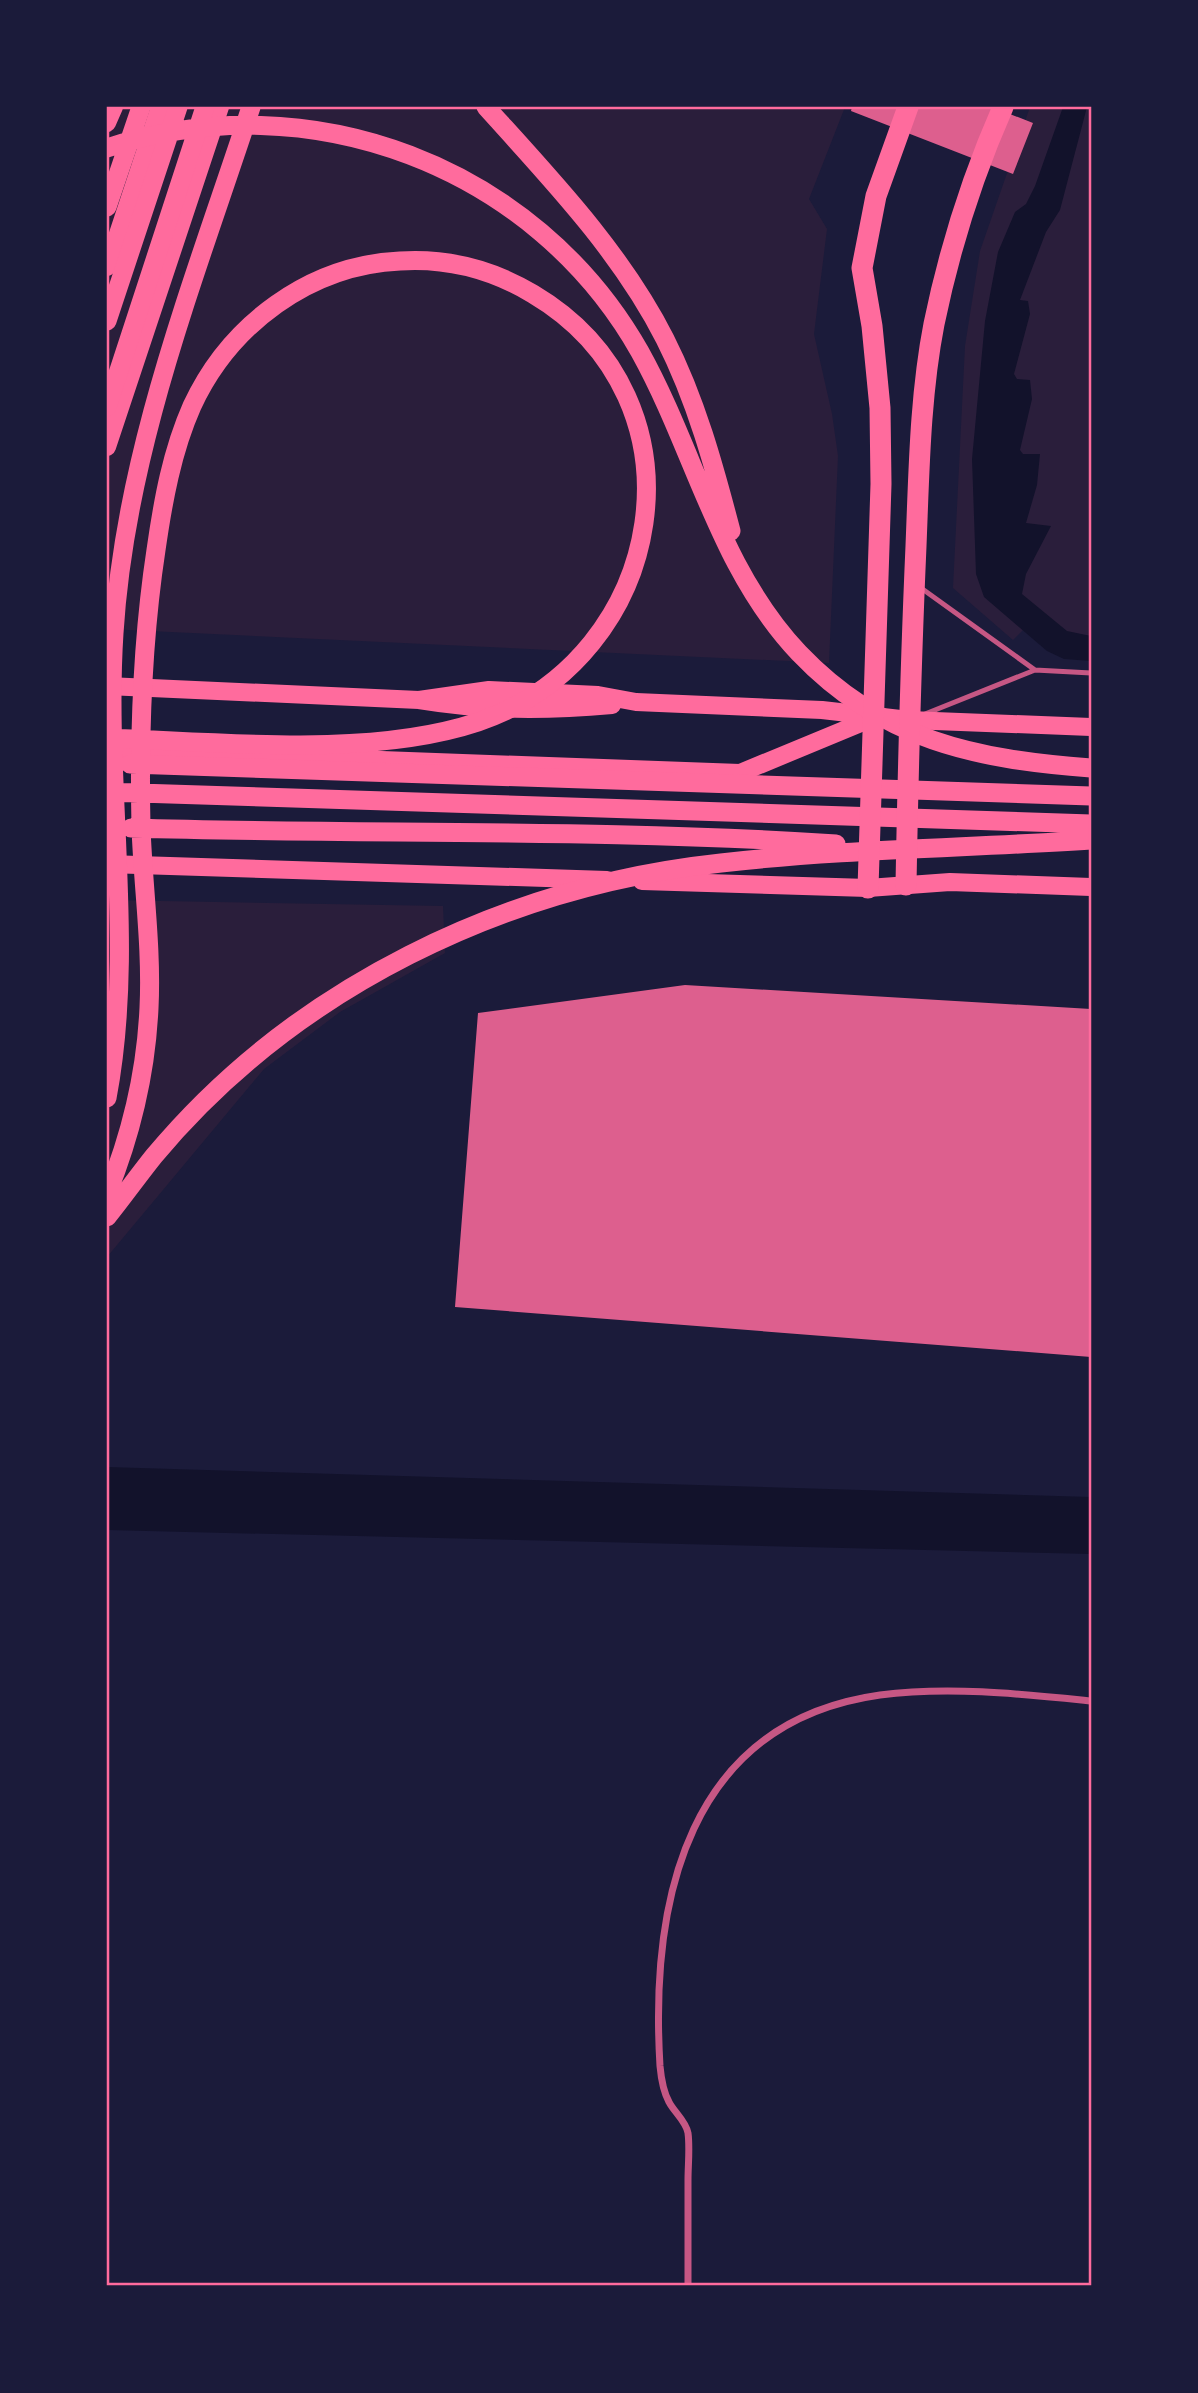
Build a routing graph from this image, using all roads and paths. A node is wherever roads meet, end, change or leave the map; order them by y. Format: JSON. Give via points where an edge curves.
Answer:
{"nodes":[{"id":1,"x":114,"y":107,"type":"edge"},
{"id":2,"x":141,"y":107,"type":"edge"},
{"id":3,"x":160,"y":107,"type":"edge"},
{"id":4,"x":178,"y":107,"type":"edge"},
{"id":5,"x":205,"y":107,"type":"edge"},
{"id":6,"x":220,"y":107,"type":"edge"},
{"id":7,"x":251,"y":107,"type":"edge"},
{"id":8,"x":486,"y":107,"type":"edge"},
{"id":9,"x":908,"y":107,"type":"edge"},
{"id":10,"x":1003,"y":107,"type":"edge"},
{"id":11,"x":107,"y":123,"type":"edge"},
{"id":12,"x":107,"y":148,"type":"edge"},
{"id":13,"x":107,"y":207,"type":"edge"},
{"id":14,"x":107,"y":267,"type":"edge"},
{"id":15,"x":107,"y":321,"type":"edge"},
{"id":16,"x":107,"y":407,"type":"edge"},
{"id":17,"x":107,"y":447,"type":"edge"},
{"id":18,"x":741,"y":573,"type":"junction"},
{"id":19,"x":914,"y":584,"type":"junction"},
{"id":20,"x":1035,"y":670,"type":"junction"},
{"id":21,"x":1091,"y":673,"type":"edge"},
{"id":22,"x":107,"y":685,"type":"edge"},
{"id":23,"x":873,"y":718,"type":"junction"},
{"id":24,"x":909,"y":720,"type":"junction"},
{"id":25,"x":1091,"y":727,"type":"edge"},
{"id":26,"x":107,"y":738,"type":"edge"},
{"id":27,"x":107,"y":750,"type":"edge"},
{"id":28,"x":107,"y":763,"type":"edge"},
{"id":29,"x":1091,"y":768,"type":"edge"},
{"id":30,"x":107,"y":792,"type":"edge"},
{"id":31,"x":1091,"y":796,"type":"edge"},
{"id":32,"x":1091,"y":824,"type":"edge"},
{"id":33,"x":107,"y":827,"type":"edge"},
{"id":34,"x":1091,"y":840,"type":"edge"},
{"id":35,"x":931,"y":850,"type":"junction"},
{"id":36,"x":107,"y":864,"type":"edge"},
{"id":37,"x":906,"y":885,"type":"junction"},
{"id":38,"x":1091,"y":887,"type":"edge"},
{"id":39,"x":868,"y":888,"type":"junction"},
{"id":40,"x":107,"y":1098,"type":"edge"},
{"id":41,"x":107,"y":1194,"type":"edge"},
{"id":42,"x":107,"y":1217,"type":"edge"},
{"id":43,"x":1091,"y":1702,"type":"edge"},
{"id":44,"x":688,"y":2286,"type":"edge"}],
"edges":[{"from":1,"to":11,"type":"main road"},
{"from":2,"to":13,"type":"highway"},
{"from":3,"to":14,"type":"main road"},
{"from":4,"to":15,"type":"highway"},
{"from":5,"to":16,"type":"highway"},
{"from":6,"to":17,"type":"main road"},
{"from":7,"to":40,"type":"highway","via":[[143,447],[127,526],[111,688],[119,993]]},
{"from":8,"to":18,"type":"highway","via":[[600,240],[666,340],[708,444]]},
{"from":9,"to":23,"type":"highway","via":[[876,196],[862,268],[880,408]]},
{"from":10,"to":19,"type":"highway","via":[[952,254],[934,325]]},
{"from":12,"to":18,"type":"highway","via":[[204,126],[314,129],[407,153],[493,195],[577,265],[627,330]]},
{"from":18,"to":29,"type":"highway","via":[[770,619],[800,654],[853,700],[894,724],[982,756]]},
{"from":19,"to":20,"type":"lane"},
{"from":19,"to":24,"type":"highway"},
{"from":20,"to":21,"type":"lane"},
{"from":20,"to":24,"type":"lane"},
{"from":22,"to":23,"type":"main road","via":[[419,700],[489,690],[822,710]]},
{"from":23,"to":24,"type":"main road"},
{"from":23,"to":27,"type":"main road","via":[[740,773]]},
{"from":23,"to":39,"type":"highway"},
{"from":24,"to":25,"type":"main road"},
{"from":24,"to":37,"type":"highway"},
{"from":26,"to":41,"type":"highway","via":[[133,739],[146,739],[239,743],[394,741],[480,721],[564,675],[602,631],[622,598],[637,562],[645,524],[642,446],[631,408],[603,357],[562,314],[513,283],[457,264],[399,261],[341,271],[288,296],[242,333],[200,390],[170,472],[146,620],[142,668],[142,729],[142,743],[142,757],[142,771],[142,785],[142,799],[141,827],[149,1010],[135,1107]]},
{"from":28,"to":31,"type":"highway"},
{"from":30,"to":32,"type":"highway"},
{"from":33,"to":35,"type":"highway","via":[[538,833]]},
{"from":34,"to":35,"type":"highway"},
{"from":35,"to":42,"type":"highway","via":[[719,863],[629,878],[520,909],[429,944],[324,1005],[257,1055],[163,1147]]},
{"from":36,"to":39,"type":"main road"},
{"from":37,"to":38,"type":"main road"},
{"from":37,"to":39,"type":"main road"},
{"from":43,"to":44,"type":"street","via":[[942,1692],[859,1700],[821,1711],[770,1737],[744,1756],[715,1788],[675,1877],[659,2006],[663,2084],[688,2134]]}]}
